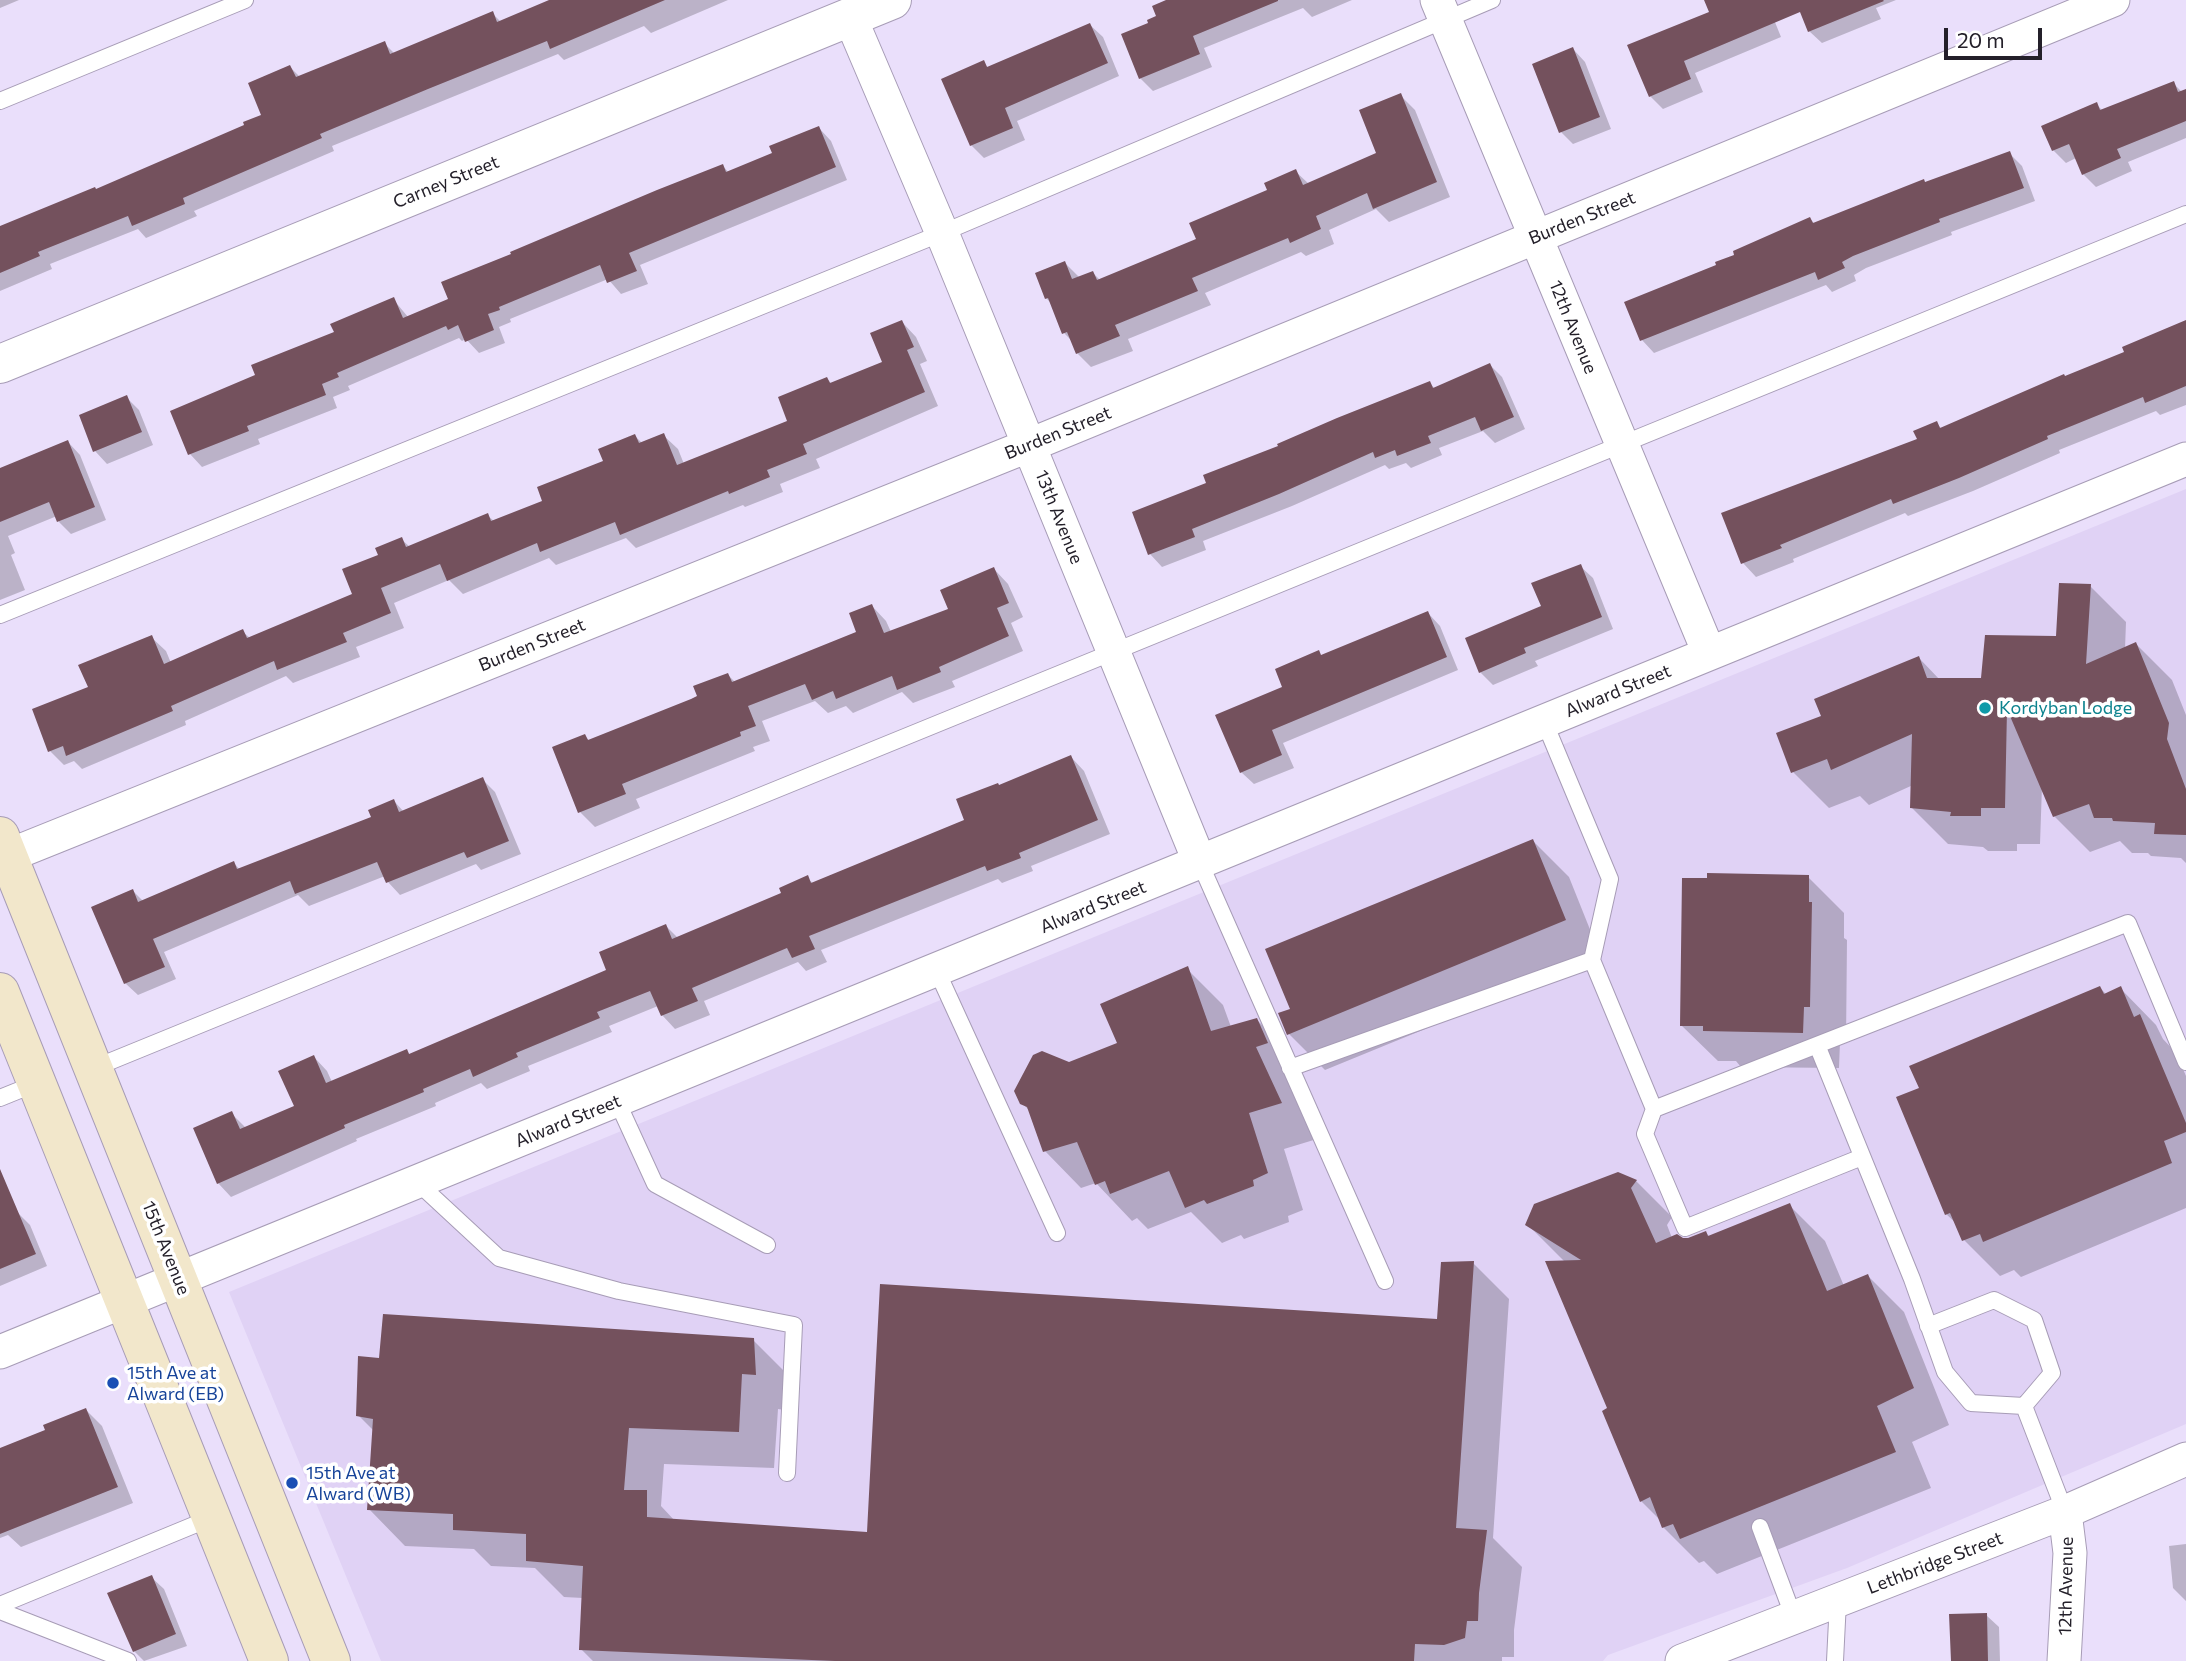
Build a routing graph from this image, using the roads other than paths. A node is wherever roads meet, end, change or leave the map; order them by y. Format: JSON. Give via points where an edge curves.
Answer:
{"nodes":[{"id":1,"x":245,"y":0,"type":"edge"},
{"id":2,"x":892,"y":0,"type":"edge"},
{"id":3,"x":1492,"y":0,"type":"edge"},
{"id":4,"x":2113,"y":0,"type":"edge"},
{"id":5,"x":1441,"y":9,"type":"edge"},
{"id":6,"x":850,"y":17,"type":"junction"},
{"id":7,"x":0,"y":101,"type":"edge"},
{"id":8,"x":2186,"y":214,"type":"edge"},
{"id":9,"x":942,"y":233,"type":"junction"},
{"id":10,"x":1537,"y":236,"type":"junction"},
{"id":11,"x":0,"y":364,"type":"edge"},
{"id":12,"x":1030,"y":444,"type":"junction"},
{"id":13,"x":1621,"y":444,"type":"junction"},
{"id":14,"x":2186,"y":459,"type":"edge"},
{"id":15,"x":0,"y":615,"type":"edge"},
{"id":16,"x":1709,"y":653,"type":"junction"},
{"id":17,"x":1113,"y":654,"type":"junction"},
{"id":18,"x":1544,"y":721,"type":"junction"},
{"id":19,"x":3,"y":850,"type":"edge"},
{"id":20,"x":1200,"y":863,"type":"junction"},
{"id":21,"x":1592,"y":960,"type":"junction"},
{"id":22,"x":937,"y":971,"type":"junction"},
{"id":23,"x":0,"y":992,"type":"edge"},
{"id":24,"x":1816,"y":1045,"type":"junction"},
{"id":25,"x":2186,"y":1062,"type":"edge"},
{"id":26,"x":94,"y":1068,"type":"junction"},
{"id":27,"x":1290,"y":1068,"type":"junction"},
{"id":28,"x":38,"y":1083,"type":"junction"},
{"id":29,"x":0,"y":1098,"type":"edge"},
{"id":30,"x":617,"y":1101,"type":"junction"},
{"id":31,"x":1654,"y":1109,"type":"junction"},
{"id":32,"x":1863,"y":1157,"type":"junction"},
{"id":33,"x":417,"y":1182,"type":"junction"},
{"id":34,"x":1057,"y":1233,"type":"dead end"},
{"id":35,"x":766,"y":1245,"type":"dead end"},
{"id":36,"x":178,"y":1279,"type":"junction"},
{"id":37,"x":1385,"y":1281,"type":"dead end"},
{"id":38,"x":124,"y":1302,"type":"junction"},
{"id":39,"x":1928,"y":1326,"type":"junction"},
{"id":40,"x":0,"y":1352,"type":"edge"},
{"id":41,"x":2024,"y":1406,"type":"junction"},
{"id":42,"x":2186,"y":1459,"type":"edge"},
{"id":43,"x":787,"y":1473,"type":"dead end"},
{"id":44,"x":2065,"y":1512,"type":"junction"},
{"id":45,"x":211,"y":1518,"type":"junction"},
{"id":46,"x":1760,"y":1527,"type":"dead end"},
{"id":47,"x":1838,"y":1601,"type":"junction"},
{"id":48,"x":0,"y":1605,"type":"edge"},
{"id":49,"x":0,"y":1611,"type":"edge"},
{"id":50,"x":1794,"y":1618,"type":"junction"},
{"id":51,"x":128,"y":1661,"type":"edge"},
{"id":52,"x":269,"y":1661,"type":"edge"},
{"id":53,"x":331,"y":1661,"type":"edge"},
{"id":54,"x":1682,"y":1661,"type":"edge"},
{"id":55,"x":1835,"y":1661,"type":"edge"},
{"id":56,"x":2064,"y":1661,"type":"edge"}],
"edges":[{"from":1,"to":7,"type":"lane"},
{"from":2,"to":6,"type":"street","name":"Carney Street"},
{"from":3,"to":5,"type":"lane"},
{"from":4,"to":10,"type":"street","name":"Burden Street"},
{"from":5,"to":9,"type":"lane"},
{"from":5,"to":10,"type":"street","name":"12th Avenue"},
{"from":6,"to":9,"type":"street","name":"13th Avenue"},
{"from":6,"to":11,"type":"street","name":"Carney Street"},
{"from":8,"to":13,"type":"lane"},
{"from":9,"to":12,"type":"street","name":"13th Avenue"},
{"from":9,"to":15,"type":"lane"},
{"from":10,"to":12,"type":"street","name":"Burden Street"},
{"from":10,"to":13,"type":"street","name":"12th Avenue"},
{"from":12,"to":17,"type":"street","name":"13th Avenue"},
{"from":12,"to":19,"type":"street","name":"Burden Street"},
{"from":13,"to":16,"type":"street","name":"12th Avenue"},
{"from":13,"to":17,"type":"lane"},
{"from":14,"to":16,"type":"street","name":"Alward Street"},
{"from":16,"to":18,"type":"street","name":"Alward Street"},
{"from":17,"to":20,"type":"street","name":"13th Avenue"},
{"from":17,"to":26,"type":"lane"},
{"from":18,"to":20,"type":"street","name":"Alward Street"},
{"from":18,"to":21,"type":"lane","via":[[1610,879]]},
{"from":19,"to":26,"type":"main road","name":"15th Avenue"},
{"from":20,"to":22,"type":"street","name":"Alward Street"},
{"from":20,"to":27,"type":"lane"},
{"from":21,"to":27,"type":"lane"},
{"from":21,"to":31,"type":"lane"},
{"from":22,"to":30,"type":"street","name":"Alward Street"},
{"from":22,"to":34,"type":"lane"},
{"from":23,"to":28,"type":"main road"},
{"from":24,"to":25,"type":"lane","via":[[2128,923]]},
{"from":24,"to":31,"type":"lane"},
{"from":24,"to":32,"type":"lane"},
{"from":26,"to":36,"type":"main road","name":"15th Avenue"},
{"from":27,"to":37,"type":"lane"},
{"from":28,"to":29,"type":"lane"},
{"from":28,"to":38,"type":"main road"},
{"from":30,"to":33,"type":"street","name":"Alward Street"},
{"from":30,"to":35,"type":"lane","via":[[655,1184]]},
{"from":31,"to":32,"type":"lane","via":[[1645,1134],[1685,1228]]},
{"from":32,"to":39,"type":"lane"},
{"from":33,"to":36,"type":"street","name":"Alward Street"},
{"from":33,"to":43,"type":"lane","via":[[499,1258],[619,1291],[793,1325]]},
{"from":36,"to":38,"type":"street","name":"Alward Street"},
{"from":36,"to":53,"type":"main road","name":"15th Avenue"},
{"from":38,"to":40,"type":"street","name":"Alward Street"},
{"from":38,"to":45,"type":"main road"},
{"from":39,"to":41,"type":"lane","via":[[1945,1372],[1971,1404]]},
{"from":39,"to":41,"type":"lane","via":[[1994,1300],[2034,1320],[2052,1373]]},
{"from":41,"to":44,"type":"lane"},
{"from":42,"to":44,"type":"street","name":"Lethbridge Street"},
{"from":44,"to":47,"type":"street","name":"Lethbridge Street"},
{"from":44,"to":56,"type":"street","name":"12th Avenue","via":[[2070,1553]]},
{"from":45,"to":48,"type":"lane"},
{"from":45,"to":52,"type":"main road"},
{"from":46,"to":50,"type":"lane"},
{"from":47,"to":50,"type":"street","name":"Lethbridge Street"},
{"from":47,"to":55,"type":"lane"},
{"from":49,"to":51,"type":"lane"},
{"from":50,"to":54,"type":"street","name":"Lethbridge Street"}]}
